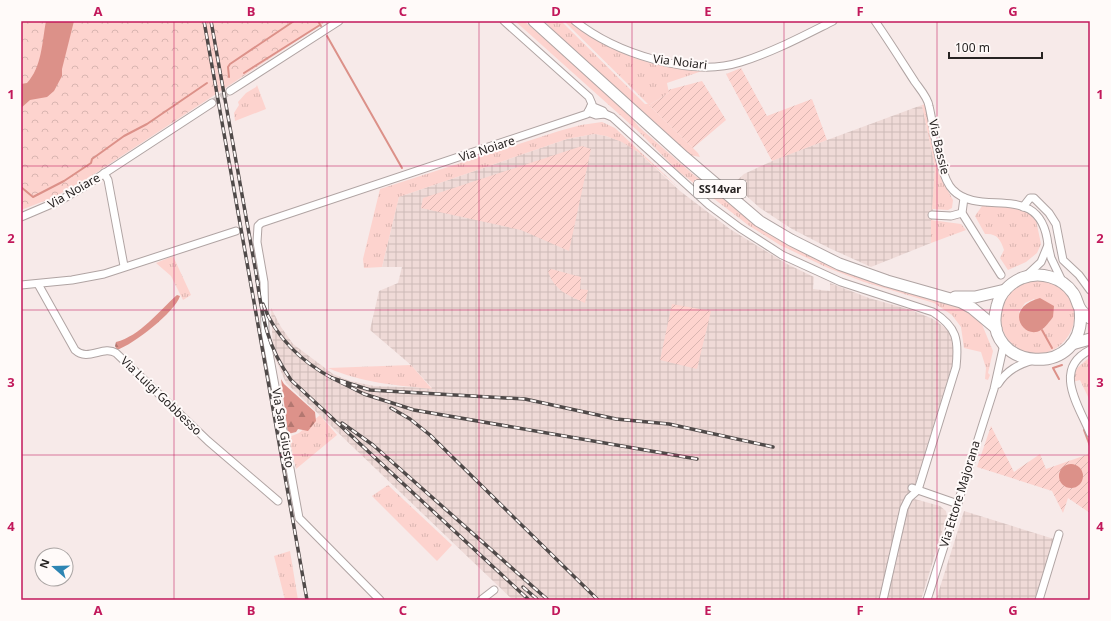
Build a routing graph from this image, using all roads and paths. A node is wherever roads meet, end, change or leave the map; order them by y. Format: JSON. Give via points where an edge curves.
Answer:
{"nodes":[{"id":1,"x":339,"y":21,"type":"edge"},
{"id":2,"x":504,"y":21,"type":"edge"},
{"id":3,"x":534,"y":21,"type":"edge"},
{"id":4,"x":575,"y":21,"type":"edge"},
{"id":5,"x":833,"y":21,"type":"edge"},
{"id":6,"x":875,"y":21,"type":"edge"},
{"id":7,"x":230,"y":91,"type":"tunnel mouth"},
{"id":8,"x":212,"y":103,"type":"tunnel mouth"},
{"id":9,"x":590,"y":109,"type":"junction"},
{"id":10,"x":104,"y":173,"type":"junction"},
{"id":11,"x":964,"y":198,"type":"junction"},
{"id":12,"x":1023,"y":206,"type":"junction"},
{"id":13,"x":962,"y":213,"type":"junction"},
{"id":14,"x":932,"y":215,"type":"dead end"},
{"id":15,"x":21,"y":217,"type":"edge"},
{"id":16,"x":259,"y":224,"type":"joint"},
{"id":17,"x":236,"y":231,"type":"dead end"},
{"id":18,"x":1048,"y":245,"type":"junction"},
{"id":19,"x":124,"y":266,"type":"junction"},
{"id":20,"x":1001,"y":275,"type":"dead end"},
{"id":21,"x":1026,"y":276,"type":"junction"},
{"id":22,"x":1063,"y":283,"type":"junction"},
{"id":23,"x":38,"y":284,"type":"junction"},
{"id":24,"x":21,"y":285,"type":"edge"},
{"id":25,"x":1005,"y":290,"type":"junction"},
{"id":26,"x":1090,"y":290,"type":"edge"},
{"id":27,"x":945,"y":296,"type":"junction"},
{"id":28,"x":1080,"y":309,"type":"junction"},
{"id":29,"x":1090,"y":318,"type":"edge"},
{"id":30,"x":996,"y":328,"type":"junction"},
{"id":31,"x":1090,"y":339,"type":"edge"},
{"id":32,"x":1004,"y":344,"type":"junction"},
{"id":33,"x":1072,"y":344,"type":"junction"},
{"id":34,"x":1090,"y":350,"type":"edge"},
{"id":35,"x":1033,"y":360,"type":"junction"},
{"id":36,"x":994,"y":389,"type":"junction"},
{"id":37,"x":1090,"y":433,"type":"edge"},
{"id":38,"x":915,"y":489,"type":"junction"},
{"id":39,"x":278,"y":501,"type":"dead end"},
{"id":40,"x":958,"y":504,"type":"junction"},
{"id":41,"x":1059,"y":534,"type":"dead end"},
{"id":42,"x":494,"y":590,"type":"dead end"},
{"id":43,"x":380,"y":600,"type":"edge"},
{"id":44,"x":481,"y":600,"type":"edge"},
{"id":45,"x":883,"y":600,"type":"edge"},
{"id":46,"x":927,"y":600,"type":"edge"},
{"id":47,"x":1039,"y":600,"type":"edge"}],
"edges":[{"from":1,"to":7,"type":"street"},
{"from":2,"to":9,"type":"street","via":[[579,86],[589,97]]},
{"from":3,"to":27,"type":"highway","number":"SS14var","via":[[759,221],[839,264],[887,281]]},
{"from":4,"to":5,"type":"street","name":"Via Noiari","via":[[604,41],[643,56],[665,62],[710,66],[740,62],[802,37]]},
{"from":6,"to":11,"type":"street","name":"Via Bassie","via":[[929,104],[946,178],[952,190]]},
{"from":8,"to":10,"type":"street"},
{"from":9,"to":16,"type":"street","name":"Via Noiare","via":[[578,118]]},
{"from":9,"to":38,"type":"street","via":[[596,115],[605,114],[612,117],[709,205],[782,255],[841,282],[918,306],[946,321],[954,333],[958,350],[956,367]]},
{"from":10,"to":15,"type":"street","name":"Via Noiare","via":[[61,200]]},
{"from":10,"to":19,"type":"street","name":"Via Noiare","via":[[108,180]]},
{"from":11,"to":12,"type":"street"},
{"from":11,"to":13,"type":"street"},
{"from":12,"to":18,"type":"street","via":[[1037,216],[1043,225]]},
{"from":12,"to":26,"type":"street","via":[[1030,198],[1034,198],[1049,213],[1056,224],[1063,260]]},
{"from":13,"to":14,"type":"street","via":[[951,216]]},
{"from":13,"to":20,"type":"street"},
{"from":16,"to":43,"type":"street","name":"Via San Giusto","via":[[257,242],[264,282],[266,331],[299,518]]},
{"from":17,"to":19,"type":"street"},
{"from":18,"to":21,"type":"street","via":[[1041,262]]},
{"from":18,"to":22,"type":"street"},
{"from":19,"to":23,"type":"street","via":[[88,278]]},
{"from":21,"to":22,"type":"highway","number":"SS14var","via":[[1045,275]]},
{"from":21,"to":25,"type":"highway","number":"SS14var"},
{"from":22,"to":28,"type":"highway","number":"SS14var","via":[[1074,294]]},
{"from":23,"to":24,"type":"street"},
{"from":23,"to":39,"type":"street","name":"Via Luigi Gobbesso","via":[[78,353],[87,355],[109,350],[116,353],[208,440]]},
{"from":25,"to":27,"type":"highway","number":"SS14var","via":[[975,297]]},
{"from":25,"to":30,"type":"highway","number":"SS14var","via":[[996,308]]},
{"from":27,"to":30,"type":"highway","number":"SS14var","via":[[972,308]]},
{"from":28,"to":29,"type":"highway","number":"SS14var"},
{"from":28,"to":33,"type":"highway","number":"SS14var","via":[[1080,328]]},
{"from":30,"to":32,"type":"highway","number":"SS14var"},
{"from":31,"to":33,"type":"highway","number":"SS14var"},
{"from":32,"to":35,"type":"highway","number":"SS14var","via":[[1016,355]]},
{"from":32,"to":36,"type":"street","name":"Via Ettore Majorana"},
{"from":33,"to":35,"type":"highway","number":"SS14var","via":[[1056,357]]},
{"from":34,"to":37,"type":"street","via":[[1071,370],[1070,385]]},
{"from":35,"to":36,"type":"street","name":"Via Ettore Majorana","via":[[1008,371]]},
{"from":36,"to":40,"type":"street","name":"Via Ettore Majorana"},
{"from":38,"to":40,"type":"street"},
{"from":38,"to":45,"type":"street","via":[[904,508]]},
{"from":40,"to":46,"type":"street","name":"Via Ettore Majorana"},
{"from":41,"to":47,"type":"street"},
{"from":42,"to":44,"type":"street"}]}
